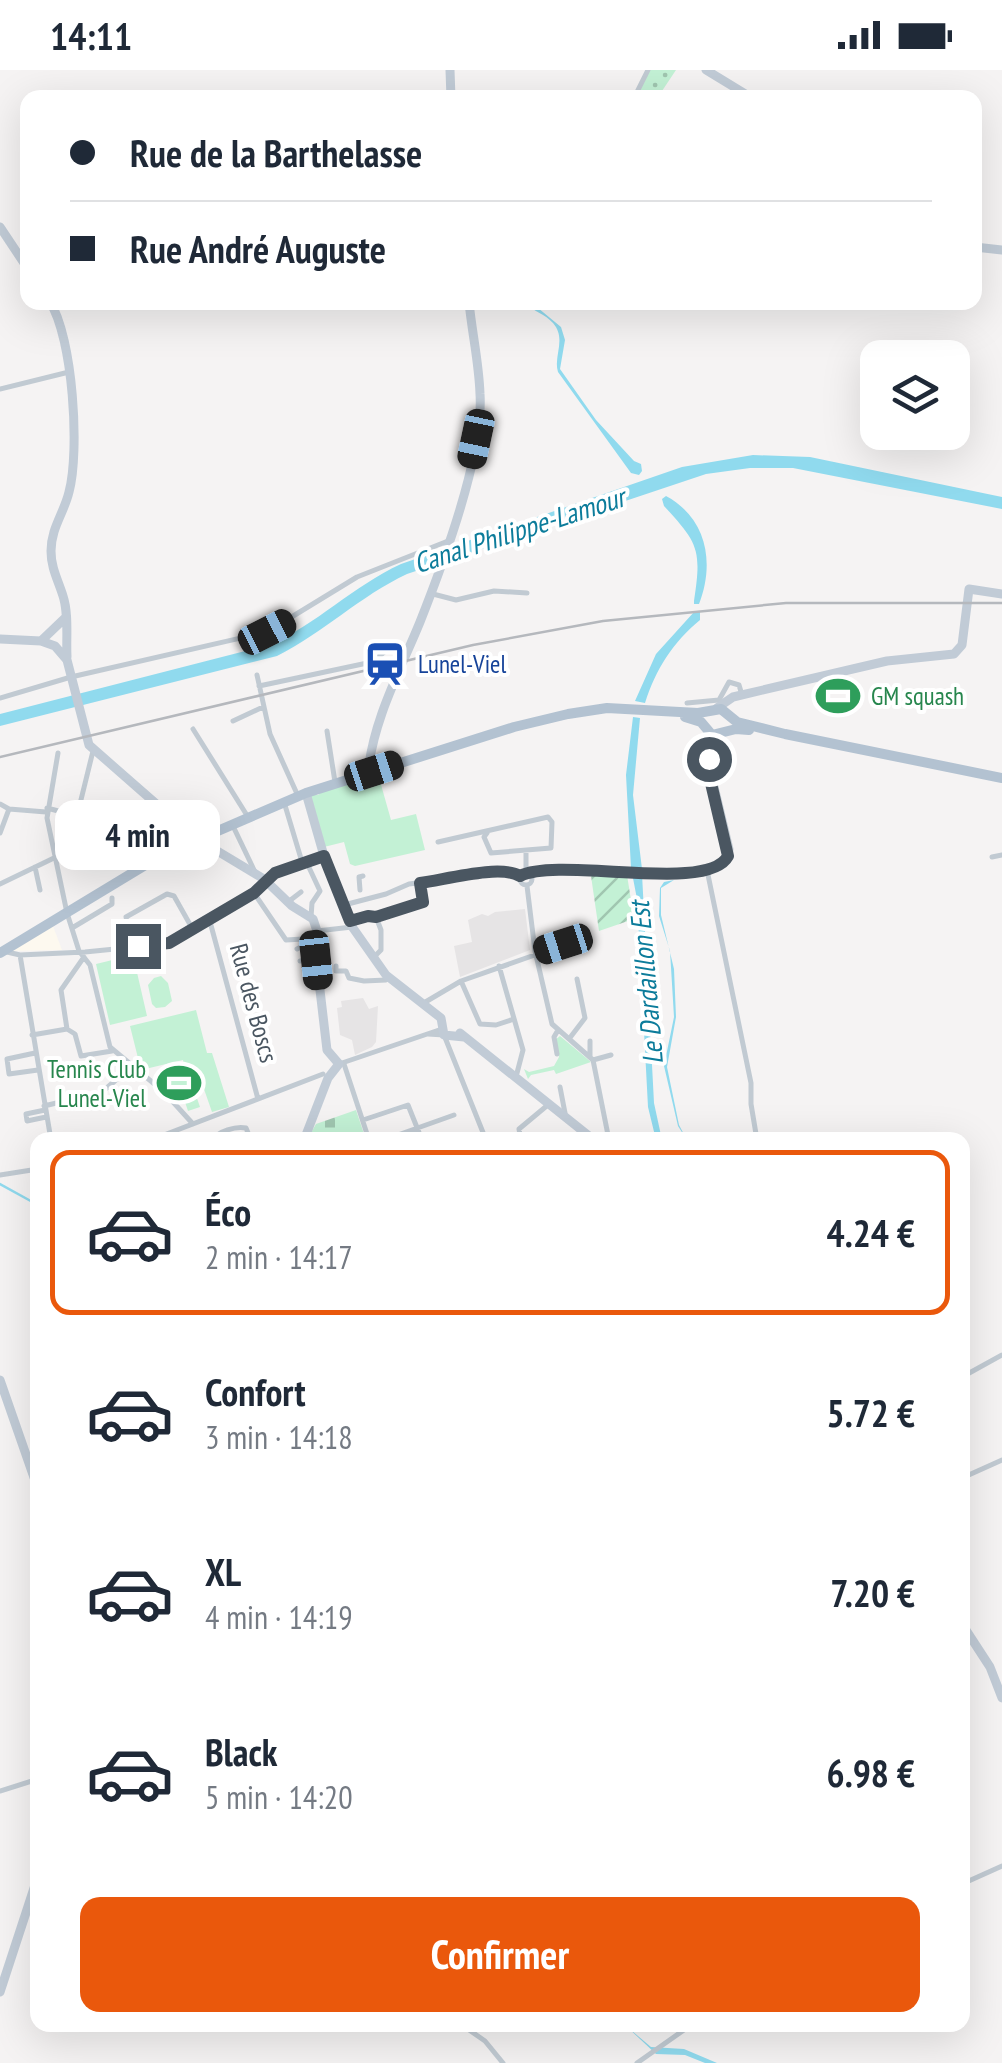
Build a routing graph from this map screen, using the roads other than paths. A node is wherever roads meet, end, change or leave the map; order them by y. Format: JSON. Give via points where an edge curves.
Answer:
{"nodes":[{"id":1,"x":706,"y":70,"type":"edge"},
{"id":2,"x":739,"y":90,"type":"edge"},
{"id":3,"x":0,"y":227,"type":"edge"},
{"id":4,"x":20,"y":256,"type":"edge"},
{"id":5,"x":55,"y":310,"type":"edge"},
{"id":6,"x":470,"y":310,"type":"edge"},
{"id":7,"x":70,"y":372,"type":"junction"},
{"id":8,"x":0,"y":389,"type":"edge"},
{"id":9,"x":447,"y":543,"type":"junction"},
{"id":10,"x":430,"y":593,"type":"junction"},
{"id":11,"x":526,"y":593,"type":"dead end"},
{"id":12,"x":1002,"y":594,"type":"edge"},
{"id":13,"x":64,"y":618,"type":"junction"},
{"id":14,"x":0,"y":639,"type":"edge"},
{"id":15,"x":66,"y":639,"type":"junction"},
{"id":16,"x":49,"y":641,"type":"junction"},
{"id":17,"x":406,"y":650,"type":"junction"},
{"id":18,"x":67,"y":660,"type":"junction"},
{"id":19,"x":257,"y":675,"type":"dead end"},
{"id":20,"x":71,"y":677,"type":"junction"},
{"id":21,"x":259,"y":687,"type":"junction"},
{"id":22,"x":741,"y":695,"type":"junction"},
{"id":23,"x":0,"y":698,"type":"edge"},
{"id":24,"x":687,"y":703,"type":"dead end"},
{"id":25,"x":263,"y":705,"type":"junction"},
{"id":26,"x":644,"y":708,"type":"junction"},
{"id":27,"x":720,"y":713,"type":"junction"},
{"id":28,"x":232,"y":721,"type":"dead end"},
{"id":29,"x":193,"y":729,"type":"dead end"},
{"id":30,"x":707,"y":730,"type":"junction"},
{"id":31,"x":326,"y":731,"type":"dead end"},
{"id":32,"x":724,"y":733,"type":"junction"},
{"id":33,"x":785,"y":734,"type":"junction"},
{"id":34,"x":90,"y":746,"type":"junction"},
{"id":35,"x":58,"y":753,"type":"dead end"},
{"id":36,"x":368,"y":773,"type":"junction"},
{"id":37,"x":1000,"y":779,"type":"edge"},
{"id":38,"x":336,"y":784,"type":"junction"},
{"id":39,"x":302,"y":794,"type":"junction"},
{"id":40,"x":284,"y":802,"type":"junction"},
{"id":41,"x":0,"y":804,"type":"edge"},
{"id":42,"x":9,"y":808,"type":"junction"},
{"id":43,"x":46,"y":810,"type":"junction"},
{"id":44,"x":77,"y":816,"type":"junction"},
{"id":45,"x":248,"y":818,"type":"junction"},
{"id":46,"x":232,"y":824,"type":"junction"},
{"id":47,"x":0,"y":833,"type":"edge"},
{"id":48,"x":487,"y":833,"type":"junction"},
{"id":49,"x":197,"y":839,"type":"junction"},
{"id":50,"x":438,"y":842,"type":"dead end"},
{"id":51,"x":526,"y":852,"type":"junction"},
{"id":52,"x":1002,"y":855,"type":"edge"},
{"id":53,"x":324,"y":856,"type":"junction"},
{"id":54,"x":56,"y":857,"type":"junction"},
{"id":55,"x":992,"y":857,"type":"dead end"},
{"id":56,"x":304,"y":861,"type":"junction"},
{"id":57,"x":723,"y":864,"type":"junction"},
{"id":58,"x":35,"y":867,"type":"junction"},
{"id":59,"x":707,"y":870,"type":"junction"},
{"id":60,"x":256,"y":875,"type":"junction"},
{"id":61,"x":525,"y":875,"type":"junction"},
{"id":62,"x":363,"y":876,"type":"dead end"},
{"id":63,"x":266,"y":881,"type":"junction"},
{"id":64,"x":420,"y":883,"type":"junction"},
{"id":65,"x":0,"y":884,"type":"edge"},
{"id":66,"x":40,"y":890,"type":"dead end"},
{"id":67,"x":360,"y":890,"type":"dead end"},
{"id":68,"x":301,"y":892,"type":"dead end"},
{"id":69,"x":254,"y":893,"type":"junction"},
{"id":70,"x":112,"y":898,"type":"dead end"},
{"id":71,"x":342,"y":901,"type":"junction"},
{"id":72,"x":288,"y":902,"type":"junction"},
{"id":73,"x":423,"y":902,"type":"junction"},
{"id":74,"x":66,"y":913,"type":"junction"},
{"id":75,"x":426,"y":913,"type":"dead end"},
{"id":76,"x":376,"y":917,"type":"junction"},
{"id":77,"x":210,"y":918,"type":"junction"},
{"id":78,"x":311,"y":918,"type":"junction"},
{"id":79,"x":351,"y":924,"type":"junction"},
{"id":80,"x":72,"y":928,"type":"junction"},
{"id":81,"x":192,"y":928,"type":"junction"},
{"id":82,"x":321,"y":931,"type":"junction"},
{"id":83,"x":586,"y":937,"type":"dead end"},
{"id":84,"x":133,"y":946,"type":"junction"},
{"id":85,"x":102,"y":949,"type":"junction"},
{"id":86,"x":297,"y":949,"type":"dead end"},
{"id":87,"x":2,"y":951,"type":"edge"},
{"id":88,"x":536,"y":953,"type":"junction"},
{"id":89,"x":20,"y":955,"type":"junction"},
{"id":90,"x":84,"y":956,"type":"junction"},
{"id":91,"x":375,"y":956,"type":"junction"},
{"id":92,"x":316,"y":960,"type":"junction"},
{"id":93,"x":300,"y":961,"type":"dead end"},
{"id":94,"x":336,"y":966,"type":"dead end"},
{"id":95,"x":499,"y":966,"type":"junction"},
{"id":96,"x":386,"y":980,"type":"dead end"},
{"id":97,"x":462,"y":982,"type":"junction"},
{"id":98,"x":578,"y":983,"type":"dead end"},
{"id":99,"x":422,"y":1004,"type":"junction"},
{"id":100,"x":514,"y":1020,"type":"junction"},
{"id":101,"x":67,"y":1029,"type":"junction"},
{"id":102,"x":558,"y":1030,"type":"junction"},
{"id":103,"x":443,"y":1032,"type":"junction"},
{"id":104,"x":32,"y":1035,"type":"junction"},
{"id":105,"x":569,"y":1039,"type":"junction"},
{"id":106,"x":590,"y":1041,"type":"dead end"},
{"id":107,"x":112,"y":1051,"type":"junction"},
{"id":108,"x":35,"y":1053,"type":"junction"},
{"id":109,"x":557,"y":1054,"type":"dead end"},
{"id":110,"x":610,"y":1055,"type":"dead end"},
{"id":111,"x":592,"y":1058,"type":"junction"},
{"id":112,"x":341,"y":1064,"type":"junction"},
{"id":113,"x":131,"y":1067,"type":"junction"},
{"id":114,"x":38,"y":1070,"type":"junction"},
{"id":115,"x":9,"y":1074,"type":"junction"},
{"id":116,"x":516,"y":1074,"type":"junction"},
{"id":117,"x":0,"y":1076,"type":"edge"},
{"id":118,"x":326,"y":1077,"type":"junction"},
{"id":119,"x":560,"y":1087,"type":"dead end"},
{"id":120,"x":258,"y":1099,"type":"junction"},
{"id":121,"x":549,"y":1104,"type":"junction"},
{"id":122,"x":45,"y":1111,"type":"junction"},
{"id":123,"x":564,"y":1114,"type":"junction"},
{"id":124,"x":454,"y":1115,"type":"dead end"},
{"id":125,"x":363,"y":1120,"type":"junction"},
{"id":126,"x":194,"y":1124,"type":"junction"},
{"id":127,"x":418,"y":1128,"type":"junction"},
{"id":128,"x":49,"y":1132,"type":"edge"},
{"id":129,"x":173,"y":1132,"type":"edge"},
{"id":130,"x":224,"y":1132,"type":"edge"},
{"id":131,"x":248,"y":1132,"type":"edge"},
{"id":132,"x":303,"y":1132,"type":"edge"},
{"id":133,"x":367,"y":1132,"type":"edge"},
{"id":134,"x":406,"y":1132,"type":"edge"},
{"id":135,"x":419,"y":1132,"type":"edge"},
{"id":136,"x":483,"y":1132,"type":"edge"},
{"id":137,"x":520,"y":1132,"type":"edge"},
{"id":138,"x":585,"y":1132,"type":"edge"},
{"id":139,"x":607,"y":1132,"type":"edge"},
{"id":140,"x":755,"y":1132,"type":"edge"},
{"id":141,"x":30,"y":1170,"type":"edge"},
{"id":142,"x":1,"y":1173,"type":"edge"},
{"id":143,"x":1002,"y":1355,"type":"edge"},
{"id":144,"x":970,"y":1372,"type":"edge"},
{"id":145,"x":0,"y":1380,"type":"edge"},
{"id":146,"x":1002,"y":1460,"type":"edge"},
{"id":147,"x":30,"y":1466,"type":"edge"},
{"id":148,"x":970,"y":1474,"type":"edge"},
{"id":149,"x":970,"y":1636,"type":"edge"},
{"id":150,"x":1002,"y":1698,"type":"edge"},
{"id":151,"x":30,"y":1781,"type":"edge"},
{"id":152,"x":0,"y":1790,"type":"edge"},
{"id":153,"x":1002,"y":1866,"type":"edge"},
{"id":154,"x":970,"y":1880,"type":"edge"},
{"id":155,"x":30,"y":1900,"type":"edge"},
{"id":156,"x":0,"y":1992,"type":"edge"},
{"id":157,"x":472,"y":2032,"type":"edge"},
{"id":158,"x":680,"y":2032,"type":"edge"},
{"id":159,"x":504,"y":2063,"type":"edge"},
{"id":160,"x":636,"y":2063,"type":"edge"}],
"edges":[{"from":1,"to":2,"type":"street"},
{"from":3,"to":4,"type":"street"},
{"from":5,"to":7,"type":"street"},
{"from":6,"to":9,"type":"street","via":[[481,396],[469,472]]},
{"from":7,"to":8,"type":"street"},
{"from":7,"to":13,"type":"street","via":[[69,493],[51,548]]},
{"from":9,"to":10,"type":"street"},
{"from":9,"to":20,"type":"street","via":[[357,576],[267,632]]},
{"from":10,"to":11,"type":"street","via":[[456,600],[494,591]]},
{"from":10,"to":17,"type":"street"},
{"from":12,"to":22,"type":"street","via":[[969,589],[962,646],[954,654],[887,661]]},
{"from":13,"to":15,"type":"street"},
{"from":13,"to":16,"type":"street"},
{"from":14,"to":16,"type":"street"},
{"from":15,"to":16,"type":"street"},
{"from":15,"to":18,"type":"street"},
{"from":16,"to":18,"type":"street"},
{"from":17,"to":21,"type":"street","via":[[388,649],[372,662]]},
{"from":17,"to":36,"type":"street"},
{"from":18,"to":20,"type":"street"},
{"from":19,"to":21,"type":"street"},
{"from":20,"to":23,"type":"street"},
{"from":20,"to":34,"type":"street"},
{"from":21,"to":25,"type":"street"},
{"from":22,"to":24,"type":"street","via":[[739,685],[729,682],[719,700]]},
{"from":22,"to":27,"type":"street"},
{"from":25,"to":28,"type":"street"},
{"from":25,"to":39,"type":"street","via":[[272,741]]},
{"from":26,"to":27,"type":"main road"},
{"from":26,"to":30,"type":"main road","via":[[696,719]]},
{"from":26,"to":36,"type":"main road","via":[[556,716]]},
{"from":27,"to":30,"type":"main road","via":[[704,720]]},
{"from":27,"to":32,"type":"main road","via":[[730,724]]},
{"from":27,"to":33,"type":"main road"},
{"from":29,"to":45,"type":"street"},
{"from":30,"to":32,"type":"main road"},
{"from":30,"to":57,"type":"street","via":[[708,772],[728,854]]},
{"from":31,"to":38,"type":"street"},
{"from":32,"to":33,"type":"main road"},
{"from":32,"to":57,"type":"street","via":[[713,768],[732,854]]},
{"from":33,"to":37,"type":"main road"},
{"from":34,"to":44,"type":"street"},
{"from":34,"to":49,"type":"street"},
{"from":35,"to":43,"type":"street"},
{"from":36,"to":38,"type":"main road"},
{"from":38,"to":39,"type":"main road"},
{"from":39,"to":40,"type":"main road"},
{"from":39,"to":53,"type":"street"},
{"from":40,"to":45,"type":"main road"},
{"from":40,"to":56,"type":"street"},
{"from":41,"to":42,"type":"street"},
{"from":42,"to":43,"type":"street"},
{"from":42,"to":47,"type":"street"},
{"from":43,"to":44,"type":"street"},
{"from":43,"to":54,"type":"street"},
{"from":44,"to":49,"type":"street"},
{"from":45,"to":46,"type":"main road"},
{"from":46,"to":49,"type":"main road"},
{"from":46,"to":60,"type":"street"},
{"from":48,"to":50,"type":"street"},
{"from":48,"to":51,"type":"street","via":[[491,853]]},
{"from":48,"to":51,"type":"street","via":[[551,819],[551,848]]},
{"from":49,"to":60,"type":"street"},
{"from":49,"to":74,"type":"main road"},
{"from":51,"to":61,"type":"street"},
{"from":52,"to":55,"type":"street"},
{"from":53,"to":56,"type":"street"},
{"from":53,"to":71,"type":"street"},
{"from":54,"to":58,"type":"street"},
{"from":54,"to":74,"type":"street"},
{"from":56,"to":63,"type":"street"},
{"from":56,"to":78,"type":"street","via":[[320,891]]},
{"from":57,"to":59,"type":"street"},
{"from":58,"to":65,"type":"street"},
{"from":58,"to":66,"type":"street"},
{"from":59,"to":61,"type":"street"},
{"from":59,"to":140,"type":"street"},
{"from":60,"to":63,"type":"street"},
{"from":61,"to":64,"type":"street"},
{"from":61,"to":88,"type":"street","via":[[520,882]]},
{"from":62,"to":67,"type":"street"},
{"from":63,"to":69,"type":"street"},
{"from":63,"to":72,"type":"street"},
{"from":64,"to":71,"type":"street"},
{"from":64,"to":73,"type":"street"},
{"from":68,"to":72,"type":"street"},
{"from":69,"to":77,"type":"street"},
{"from":69,"to":86,"type":"street","via":[[286,940],[302,938]]},
{"from":70,"to":80,"type":"street"},
{"from":71,"to":79,"type":"street"},
{"from":72,"to":78,"type":"street"},
{"from":73,"to":75,"type":"street"},
{"from":73,"to":76,"type":"street"},
{"from":74,"to":80,"type":"street"},
{"from":74,"to":87,"type":"main road"},
{"from":76,"to":79,"type":"street"},
{"from":76,"to":91,"type":"street","via":[[381,950]]},
{"from":77,"to":81,"type":"street"},
{"from":77,"to":120,"type":"street","name":"Rue des Boscs"},
{"from":78,"to":82,"type":"street"},
{"from":79,"to":82,"type":"street"},
{"from":79,"to":91,"type":"street"},
{"from":80,"to":90,"type":"street"},
{"from":81,"to":84,"type":"street","via":[[165,944]]},
{"from":81,"to":84,"type":"street","via":[[169,894],[126,917]]},
{"from":82,"to":92,"type":"street"},
{"from":83,"to":88,"type":"street"},
{"from":84,"to":85,"type":"street"},
{"from":85,"to":90,"type":"street"},
{"from":85,"to":90,"type":"street"},
{"from":87,"to":89,"type":"street"},
{"from":88,"to":95,"type":"street"},
{"from":88,"to":102,"type":"street"},
{"from":89,"to":90,"type":"street"},
{"from":89,"to":104,"type":"street"},
{"from":90,"to":101,"type":"street","via":[[61,990]]},
{"from":90,"to":107,"type":"street"},
{"from":91,"to":99,"type":"street","via":[[386,975]]},
{"from":92,"to":93,"type":"street"},
{"from":92,"to":112,"type":"street","via":[[328,1054]]},
{"from":94,"to":96,"type":"street","via":[[349,978]]},
{"from":95,"to":97,"type":"street"},
{"from":95,"to":100,"type":"street"},
{"from":97,"to":99,"type":"street"},
{"from":97,"to":100,"type":"street","via":[[480,1024]]},
{"from":98,"to":105,"type":"street","via":[[584,1018]]},
{"from":99,"to":103,"type":"street","via":[[441,1018]]},
{"from":100,"to":116,"type":"street","via":[[523,1054]]},
{"from":101,"to":104,"type":"street"},
{"from":101,"to":107,"type":"street","via":[[82,1056]]},
{"from":102,"to":105,"type":"street"},
{"from":102,"to":109,"type":"street"},
{"from":103,"to":112,"type":"street"},
{"from":103,"to":116,"type":"street","via":[[464,1037]]},
{"from":103,"to":136,"type":"street"},
{"from":104,"to":108,"type":"street"},
{"from":105,"to":111,"type":"street"},
{"from":106,"to":111,"type":"street"},
{"from":107,"to":113,"type":"street"},
{"from":108,"to":114,"type":"street"},
{"from":108,"to":115,"type":"street","via":[[7,1059]]},
{"from":110,"to":111,"type":"street"},
{"from":111,"to":139,"type":"street"},
{"from":112,"to":118,"type":"street"},
{"from":112,"to":125,"type":"street"},
{"from":113,"to":122,"type":"street","via":[[102,1092]]},
{"from":113,"to":126,"type":"street"},
{"from":114,"to":115,"type":"street"},
{"from":114,"to":122,"type":"street"},
{"from":115,"to":117,"type":"street"},
{"from":116,"to":121,"type":"street"},
{"from":116,"to":123,"type":"street"},
{"from":118,"to":120,"type":"street"},
{"from":118,"to":132,"type":"street"},
{"from":119,"to":123,"type":"street"},
{"from":120,"to":126,"type":"street"},
{"from":121,"to":123,"type":"street"},
{"from":121,"to":137,"type":"street"},
{"from":122,"to":128,"type":"street"},
{"from":123,"to":138,"type":"street"},
{"from":124,"to":127,"type":"street"},
{"from":125,"to":127,"type":"street","via":[[408,1105]]},
{"from":125,"to":133,"type":"street"},
{"from":126,"to":129,"type":"street"},
{"from":127,"to":134,"type":"street"},
{"from":127,"to":135,"type":"street"},
{"from":130,"to":131,"type":"street"},
{"from":141,"to":142,"type":"street"},
{"from":143,"to":144,"type":"street"},
{"from":145,"to":147,"type":"street"},
{"from":146,"to":148,"type":"street"},
{"from":149,"to":150,"type":"street"},
{"from":151,"to":152,"type":"street"},
{"from":153,"to":154,"type":"street"},
{"from":155,"to":156,"type":"street"},
{"from":157,"to":159,"type":"street"},
{"from":158,"to":160,"type":"street"}]}
